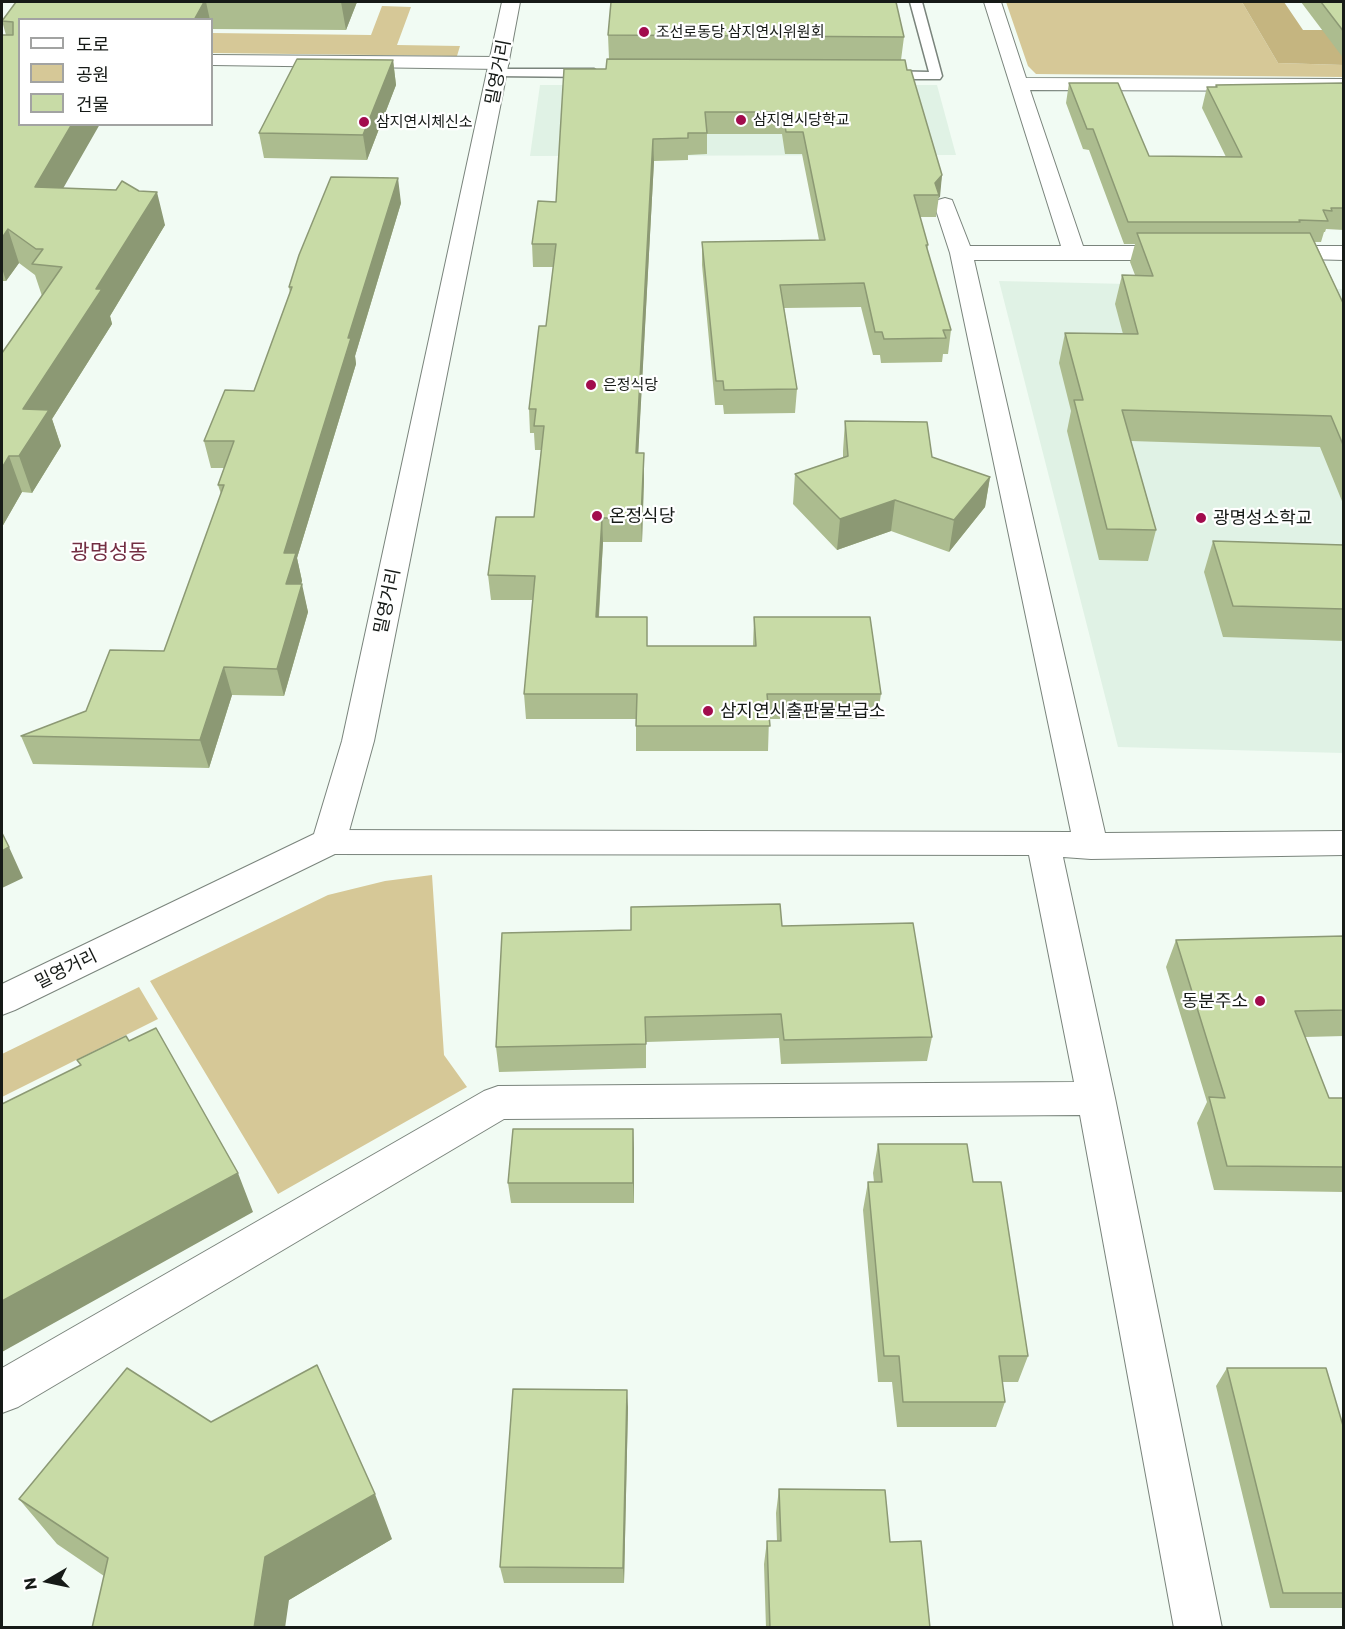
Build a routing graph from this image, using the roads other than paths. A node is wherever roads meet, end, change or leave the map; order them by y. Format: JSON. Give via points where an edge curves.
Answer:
{"nodes":[{"id":1,"x":511,"y":2,"type":"edge"},
{"id":2,"x":916,"y":2,"type":"edge"},
{"id":3,"x":992,"y":2,"type":"edge"},
{"id":4,"x":213,"y":60,"type":"edge"},
{"id":5,"x":499,"y":68,"type":"junction"},
{"id":6,"x":604,"y":74,"type":"edge"},
{"id":7,"x":865,"y":75,"type":"edge"},
{"id":8,"x":1019,"y":84,"type":"junction"},
{"id":9,"x":1344,"y":85,"type":"edge"},
{"id":10,"x":945,"y":204,"type":"dead end"},
{"id":11,"x":961,"y":253,"type":"junction"},
{"id":12,"x":1074,"y":253,"type":"junction"},
{"id":13,"x":1203,"y":253,"type":"edge"},
{"id":14,"x":1250,"y":253,"type":"edge"},
{"id":15,"x":1344,"y":253,"type":"edge"},
{"id":16,"x":329,"y":842,"type":"junction"},
{"id":17,"x":1043,"y":843,"type":"junction"},
{"id":18,"x":1344,"y":843,"type":"edge"},
{"id":19,"x":1091,"y":846,"type":"junction"},
{"id":20,"x":2,"y":1000,"type":"edge"},
{"id":21,"x":1096,"y":1098,"type":"junction"},
{"id":22,"x":2,"y":1392,"type":"edge"},
{"id":23,"x":1198,"y":1628,"type":"edge"}],
"edges":[{"from":1,"to":5,"type":"street","name":"밀영거리"},
{"from":2,"to":7,"type":"lane","via":[[936,76]]},
{"from":3,"to":8,"type":"street"},
{"from":4,"to":5,"type":"street"},
{"from":5,"to":6,"type":"lane"},
{"from":5,"to":16,"type":"street","name":"밀영거리","via":[[358,741]]},
{"from":8,"to":9,"type":"street"},
{"from":8,"to":12,"type":"street"},
{"from":10,"to":11,"type":"street"},
{"from":11,"to":12,"type":"street"},
{"from":11,"to":19,"type":"street"},
{"from":12,"to":13,"type":"street"},
{"from":14,"to":15,"type":"street"},
{"from":16,"to":17,"type":"street"},
{"from":16,"to":20,"type":"street","name":"밀영거리"},
{"from":17,"to":19,"type":"street"},
{"from":17,"to":21,"type":"street"},
{"from":18,"to":19,"type":"street"},
{"from":21,"to":22,"type":"street","via":[[498,1103]]},
{"from":21,"to":23,"type":"street"}]}
